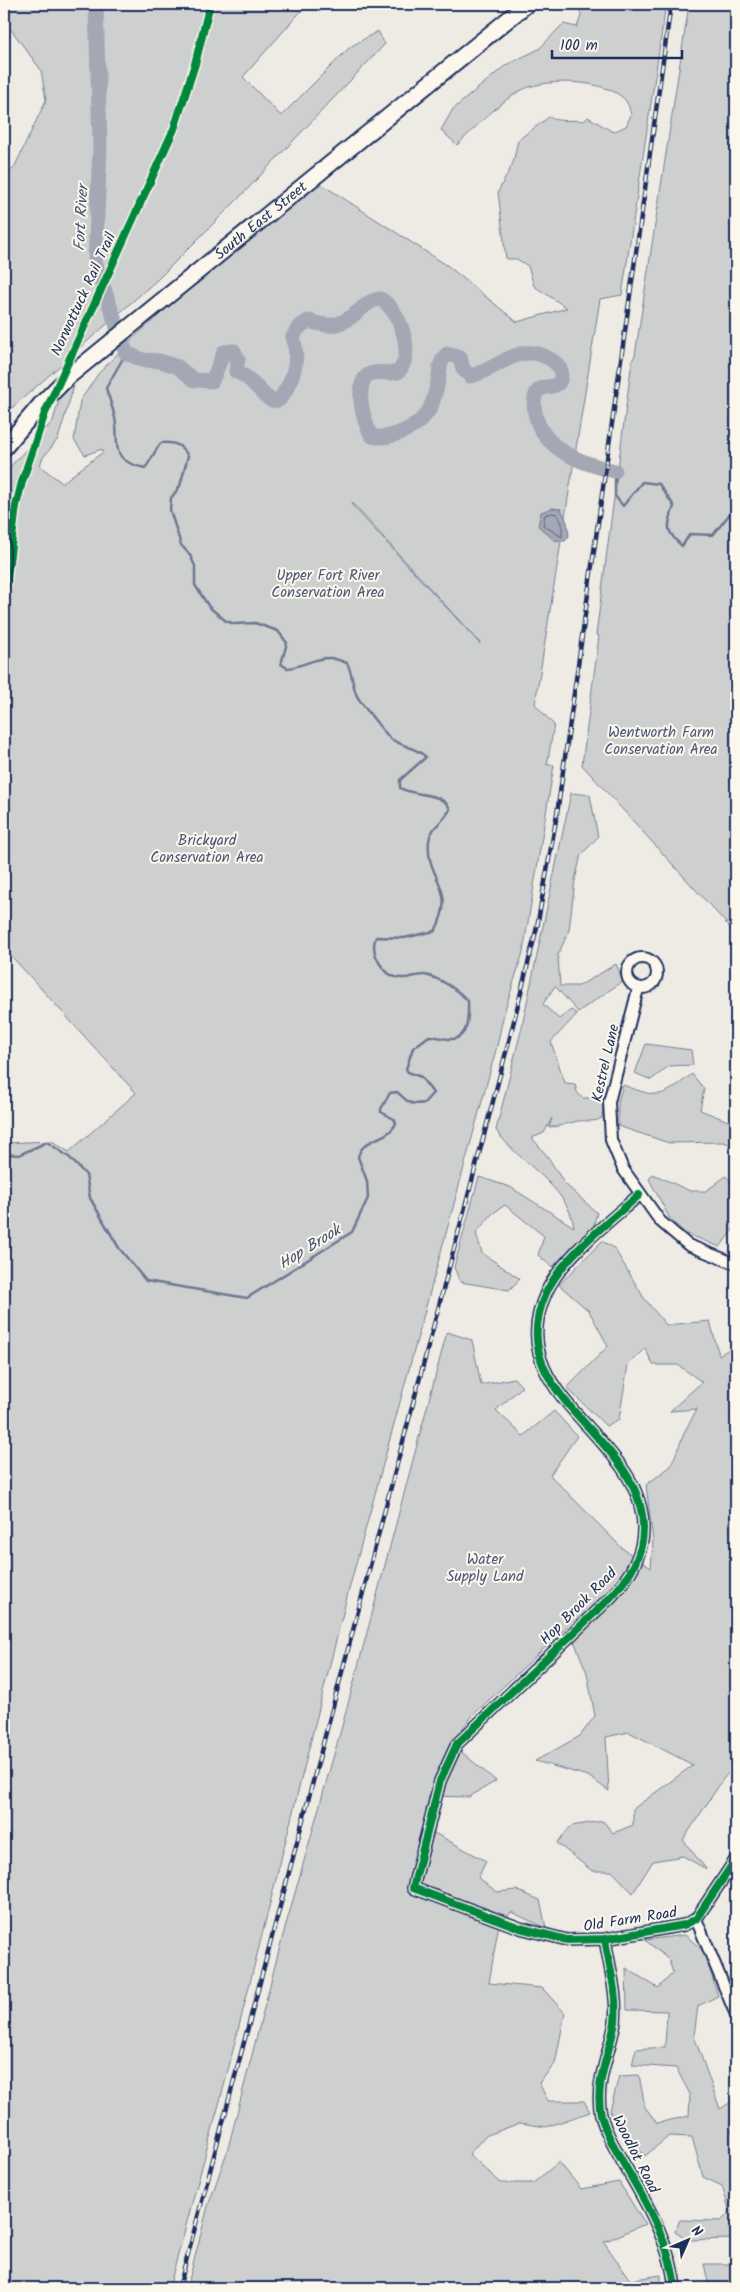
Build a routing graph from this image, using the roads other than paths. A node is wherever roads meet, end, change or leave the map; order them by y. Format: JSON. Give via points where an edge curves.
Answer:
{"nodes":[{"id":1,"x":527,"y":4,"type":"edge"},
{"id":2,"x":4,"y":448,"type":"edge"},
{"id":3,"x":638,"y":989,"type":"dead end"},
{"id":4,"x":639,"y":1195,"type":"junction"},
{"id":5,"x":736,"y":1264,"type":"edge"},
{"id":6,"x":736,"y":1859,"type":"edge"},
{"id":7,"x":413,"y":1888,"type":"joint"},
{"id":8,"x":696,"y":1919,"type":"junction"},
{"id":9,"x":605,"y":1939,"type":"junction"},
{"id":10,"x":736,"y":2015,"type":"edge"},
{"id":11,"x":675,"y":2288,"type":"edge"}],
"edges":[{"from":1,"to":2,"type":"main road","name":"South East Street","via":[[68,377]]},
{"from":3,"to":4,"type":"street","name":"Kestrel Lane","via":[[609,1113],[611,1140],[616,1154]]},
{"from":4,"to":5,"type":"street","name":"Kestrel Lane","via":[[660,1221],[688,1246]]},
{"from":4,"to":7,"type":"street","name":"Hop Brook Road","via":[[572,1257],[554,1279],[540,1311],[537,1335],[541,1361],[551,1383],[564,1402],[620,1462],[635,1488],[643,1516],[641,1548],[629,1576],[611,1598],[457,1744],[440,1781]]},
{"from":6,"to":8,"type":"street","name":"Old Farm Road"},
{"from":7,"to":9,"type":"street","name":"Old Farm Road","via":[[542,1935],[568,1940]]},
{"from":8,"to":9,"type":"street","name":"Old Farm Road","via":[[684,1925]]},
{"from":8,"to":10,"type":"street"},
{"from":9,"to":11,"type":"street","name":"Woodlot Road","via":[[615,2013],[600,2081],[602,2117],[670,2256]]}]}
